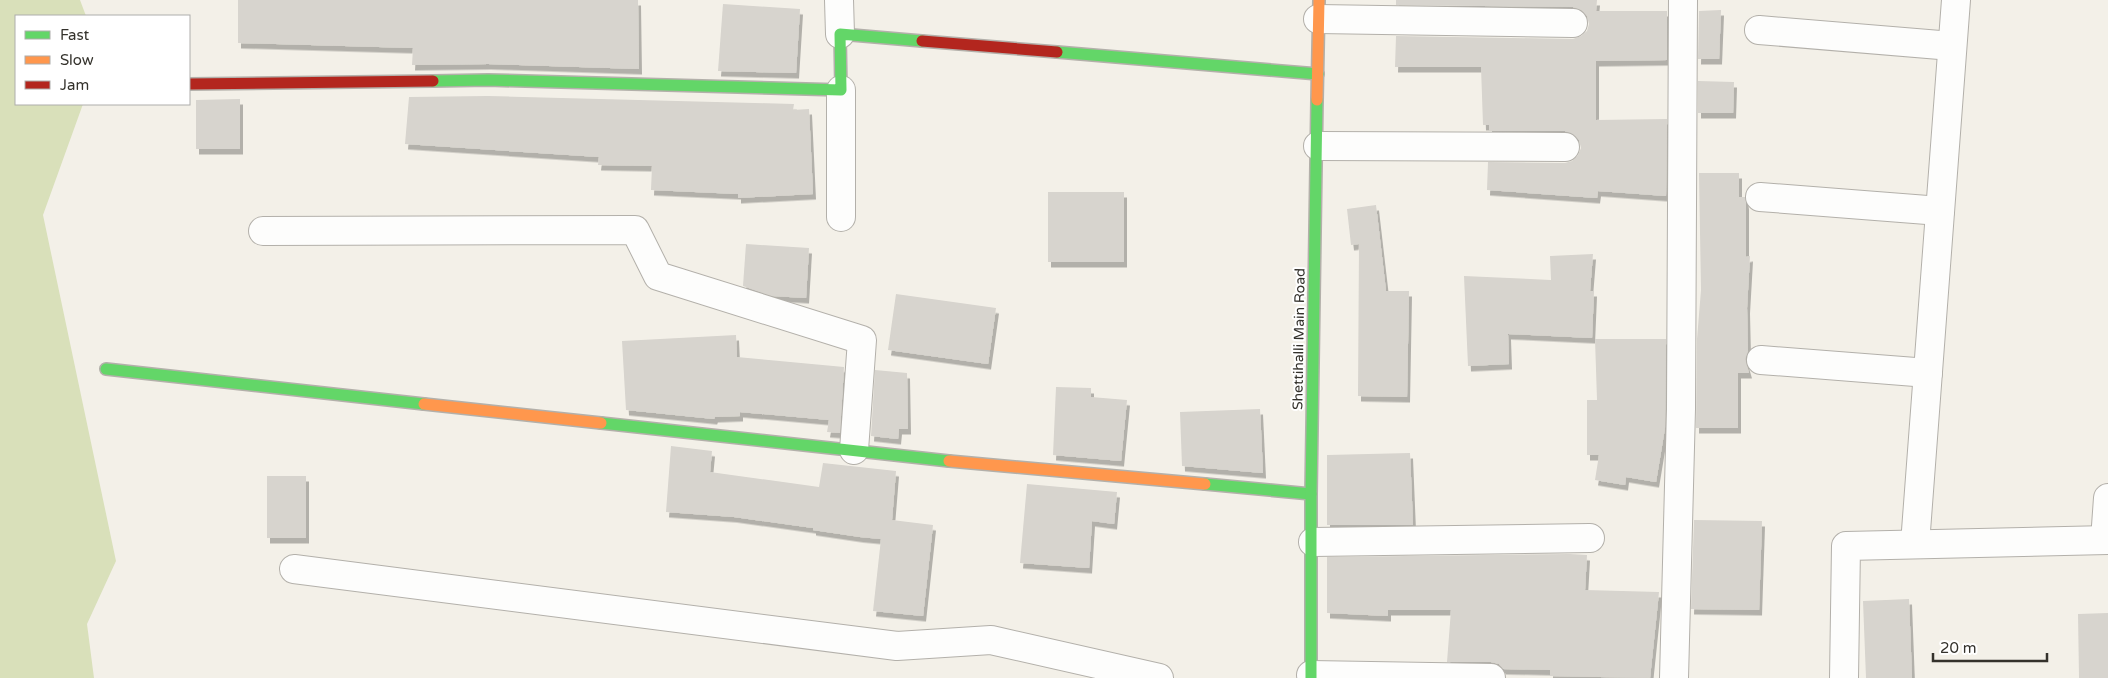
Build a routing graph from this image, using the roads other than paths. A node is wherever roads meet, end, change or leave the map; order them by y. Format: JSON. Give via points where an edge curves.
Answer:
{"nodes":[{"id":1,"x":839,"y":0,"type":"edge"},
{"id":2,"x":1683,"y":0,"type":"edge"},
{"id":3,"x":1956,"y":0,"type":"edge"},
{"id":4,"x":1319,"y":10,"type":"edge"},
{"id":5,"x":1573,"y":23,"type":"dead end"},
{"id":6,"x":1759,"y":30,"type":"dead end"},
{"id":7,"x":840,"y":34,"type":"junction"},
{"id":8,"x":1952,"y":46,"type":"junction"},
{"id":9,"x":1318,"y":74,"type":"junction"},
{"id":10,"x":190,"y":84,"type":"edge"},
{"id":11,"x":840,"y":90,"type":"junction"},
{"id":12,"x":1318,"y":146,"type":"junction"},
{"id":13,"x":1566,"y":146,"type":"dead end"},
{"id":14,"x":1760,"y":197,"type":"dead end"},
{"id":15,"x":1940,"y":211,"type":"junction"},
{"id":16,"x":841,"y":217,"type":"dead end"},
{"id":17,"x":264,"y":231,"type":"dead end"},
{"id":18,"x":1761,"y":360,"type":"dead end"},
{"id":19,"x":106,"y":369,"type":"dead end"},
{"id":20,"x":1928,"y":374,"type":"junction"},
{"id":21,"x":854,"y":450,"type":"junction"},
{"id":22,"x":1311,"y":494,"type":"junction"},
{"id":23,"x":2108,"y":498,"type":"edge"},
{"id":24,"x":1590,"y":538,"type":"dead end"},
{"id":25,"x":2106,"y":540,"type":"edge"},
{"id":26,"x":1313,"y":542,"type":"junction"},
{"id":27,"x":1915,"y":544,"type":"junction"},
{"id":28,"x":294,"y":569,"type":"dead end"},
{"id":29,"x":1311,"y":677,"type":"edge"},
{"id":30,"x":1159,"y":678,"type":"edge"},
{"id":31,"x":1491,"y":678,"type":"edge"},
{"id":32,"x":1674,"y":678,"type":"edge"},
{"id":33,"x":1844,"y":678,"type":"edge"}],
"edges":[{"from":1,"to":7,"type":"street"},
{"from":2,"to":32,"type":"street","via":[[1681,409]]},
{"from":3,"to":8,"type":"street"},
{"from":4,"to":5,"type":"street"},
{"from":4,"to":9,"type":"street","name":"Shettihalli Main Road"},
{"from":6,"to":8,"type":"street"},
{"from":7,"to":9,"type":"street"},
{"from":7,"to":11,"type":"street"},
{"from":8,"to":15,"type":"street"},
{"from":9,"to":12,"type":"street","name":"Shettihalli Main Road"},
{"from":10,"to":11,"type":"street","via":[[488,80]]},
{"from":11,"to":16,"type":"street"},
{"from":12,"to":13,"type":"street"},
{"from":12,"to":22,"type":"street","name":"Shettihalli Main Road"},
{"from":14,"to":15,"type":"street"},
{"from":15,"to":20,"type":"street"},
{"from":17,"to":21,"type":"street","via":[[635,230],[658,276],[862,340]]},
{"from":18,"to":20,"type":"street"},
{"from":19,"to":21,"type":"street"},
{"from":20,"to":27,"type":"street"},
{"from":21,"to":22,"type":"street"},
{"from":22,"to":26,"type":"street","name":"Shettihalli Main Road"},
{"from":23,"to":25,"type":"street"},
{"from":24,"to":26,"type":"street"},
{"from":25,"to":27,"type":"street"},
{"from":26,"to":29,"type":"street","name":"Shettihalli Main Road"},
{"from":27,"to":33,"type":"street","via":[[1846,546]]},
{"from":28,"to":30,"type":"street","via":[[897,646],[992,640]]},
{"from":29,"to":31,"type":"street"}]}
